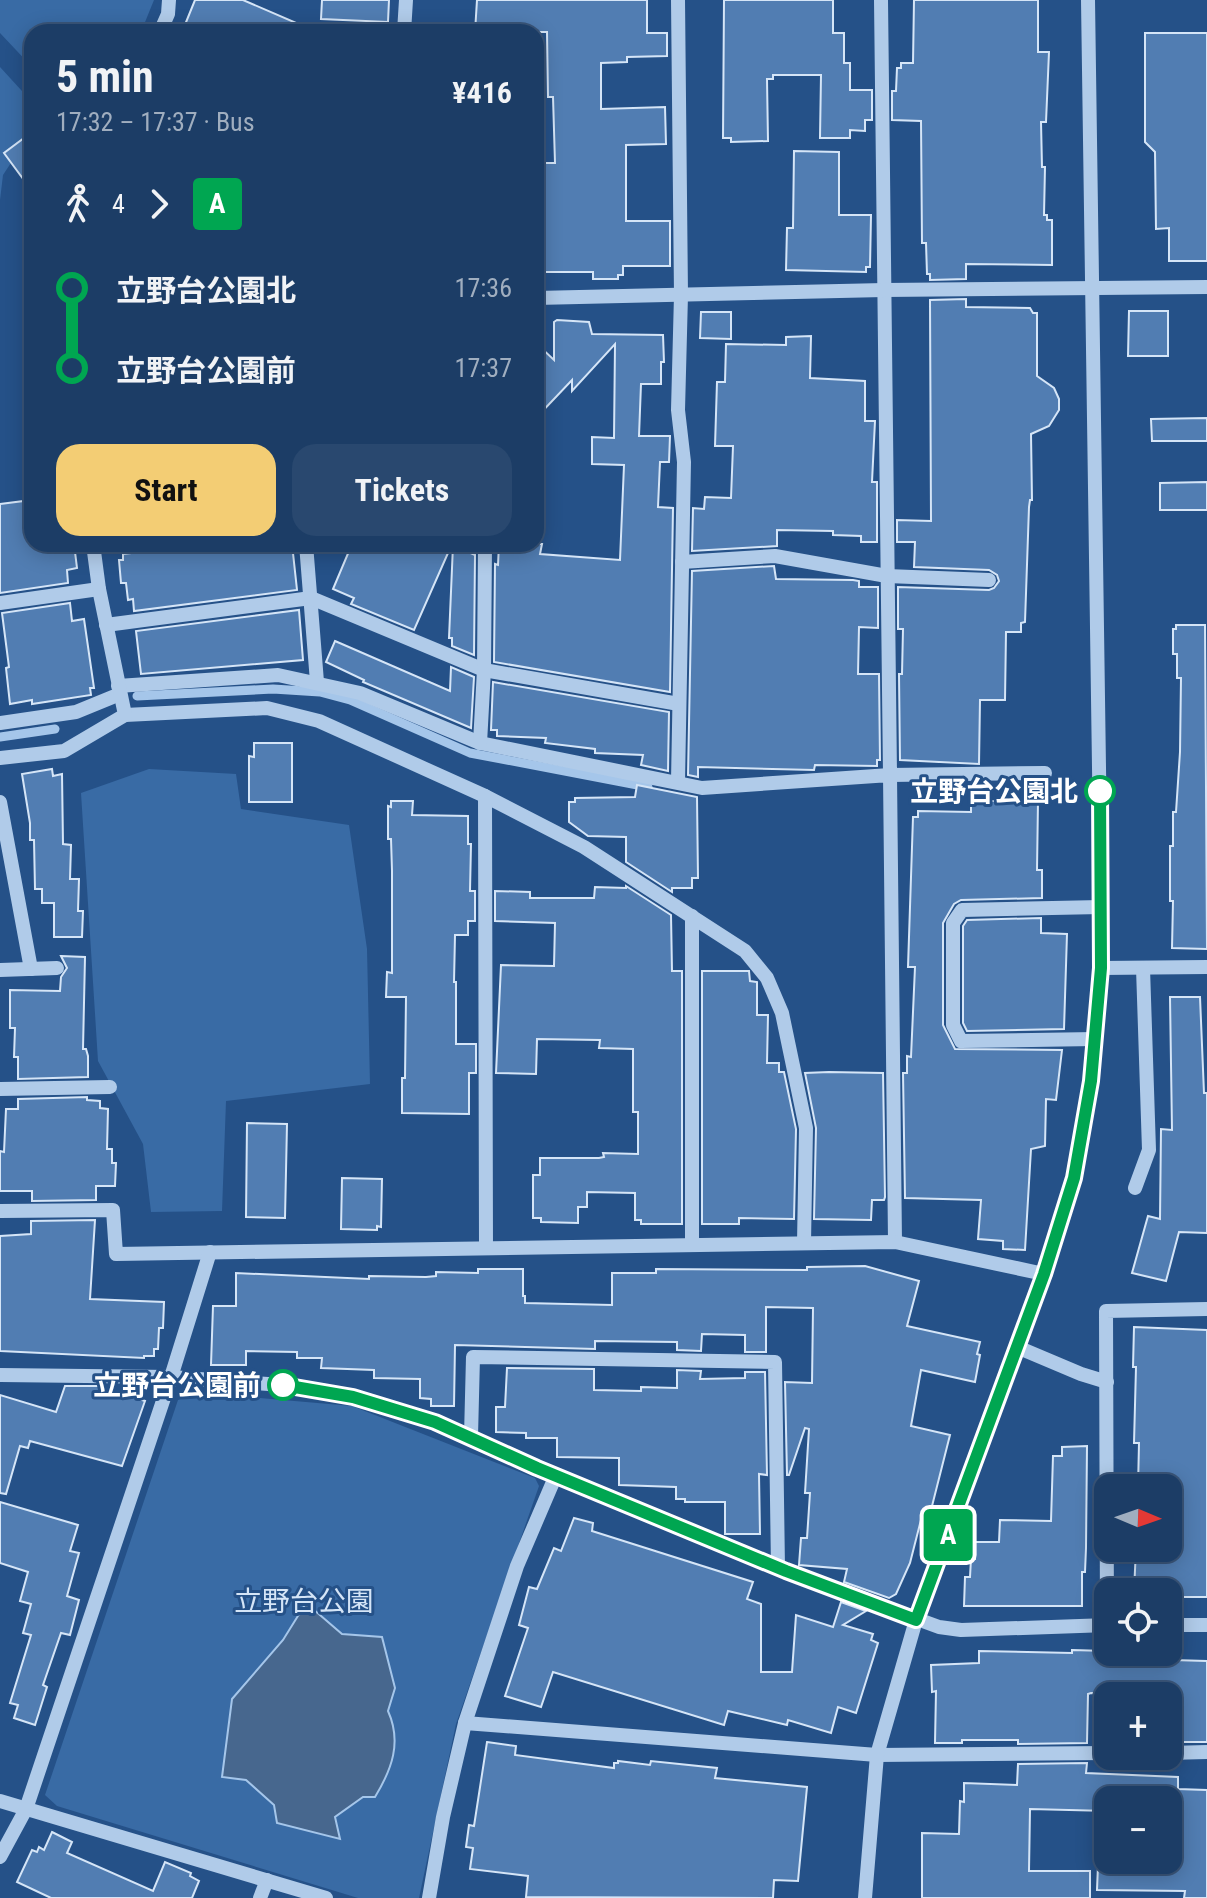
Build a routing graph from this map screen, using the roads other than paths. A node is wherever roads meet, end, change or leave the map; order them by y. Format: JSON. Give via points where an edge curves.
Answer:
{"nodes":[{"id":1,"x":169,"y":0,"type":"edge"},
{"id":2,"x":406,"y":0,"type":"edge"},
{"id":3,"x":678,"y":0,"type":"edge"},
{"id":4,"x":881,"y":0,"type":"edge"},
{"id":5,"x":1088,"y":0,"type":"edge"},
{"id":6,"x":164,"y":24,"type":"edge"},
{"id":7,"x":404,"y":24,"type":"edge"},
{"id":8,"x":1207,"y":287,"type":"edge"},
{"id":9,"x":1092,"y":288,"type":"junction"},
{"id":10,"x":884,"y":290,"type":"junction"},
{"id":11,"x":681,"y":295,"type":"junction"},
{"id":12,"x":544,"y":298,"type":"edge"},
{"id":13,"x":94,"y":552,"type":"edge"},
{"id":14,"x":307,"y":552,"type":"edge"},
{"id":15,"x":485,"y":552,"type":"edge"},
{"id":16,"x":682,"y":562,"type":"junction"},
{"id":17,"x":887,"y":576,"type":"junction"},
{"id":18,"x":989,"y":580,"type":"dead end"},
{"id":19,"x":99,"y":589,"type":"junction"},
{"id":20,"x":311,"y":598,"type":"junction"},
{"id":21,"x":0,"y":603,"type":"edge"},
{"id":22,"x":106,"y":625,"type":"junction"},
{"id":23,"x":484,"y":670,"type":"junction"},
{"id":24,"x":317,"y":682,"type":"junction"},
{"id":25,"x":119,"y":690,"type":"junction"},
{"id":26,"x":679,"y":704,"type":"junction"},
{"id":27,"x":125,"y":715,"type":"junction"},
{"id":28,"x":0,"y":723,"type":"edge"},
{"id":29,"x":480,"y":743,"type":"junction"},
{"id":30,"x":0,"y":758,"type":"edge"},
{"id":31,"x":1045,"y":773,"type":"dead end"},
{"id":32,"x":890,"y":775,"type":"junction"},
{"id":33,"x":678,"y":781,"type":"junction"},
{"id":34,"x":485,"y":796,"type":"junction"},
{"id":35,"x":0,"y":802,"type":"edge"},
{"id":36,"x":1101,"y":907,"type":"junction"},
{"id":37,"x":692,"y":916,"type":"junction"},
{"id":38,"x":1207,"y":967,"type":"edge"},
{"id":39,"x":57,"y":968,"type":"dead end"},
{"id":40,"x":1101,"y":968,"type":"junction"},
{"id":41,"x":1143,"y":968,"type":"junction"},
{"id":42,"x":31,"y":969,"type":"junction"},
{"id":43,"x":0,"y":970,"type":"edge"},
{"id":44,"x":1095,"y":1039,"type":"junction"},
{"id":45,"x":110,"y":1087,"type":"dead end"},
{"id":46,"x":0,"y":1089,"type":"edge"},
{"id":47,"x":1135,"y":1188,"type":"dead end"},
{"id":48,"x":0,"y":1211,"type":"edge"},
{"id":49,"x":895,"y":1242,"type":"junction"},
{"id":50,"x":804,"y":1243,"type":"junction"},
{"id":51,"x":692,"y":1245,"type":"junction"},
{"id":52,"x":486,"y":1248,"type":"junction"},
{"id":53,"x":210,"y":1252,"type":"junction"},
{"id":54,"x":1044,"y":1274,"type":"junction"},
{"id":55,"x":1207,"y":1309,"type":"edge"},
{"id":56,"x":1017,"y":1347,"type":"junction"},
{"id":57,"x":0,"y":1375,"type":"edge"},
{"id":58,"x":171,"y":1377,"type":"junction"},
{"id":59,"x":1107,"y":1382,"type":"junction"},
{"id":60,"x":471,"y":1436,"type":"junction"},
{"id":61,"x":556,"y":1475,"type":"junction"},
{"id":62,"x":778,"y":1568,"type":"junction"},
{"id":63,"x":1108,"y":1578,"type":"edge"},
{"id":64,"x":916,"y":1620,"type":"junction"},
{"id":65,"x":1094,"y":1625,"type":"edge"},
{"id":66,"x":1182,"y":1625,"type":"edge"},
{"id":67,"x":1207,"y":1625,"type":"edge"},
{"id":68,"x":465,"y":1723,"type":"junction"},
{"id":69,"x":1207,"y":1752,"type":"edge"},
{"id":70,"x":1094,"y":1753,"type":"edge"},
{"id":71,"x":1182,"y":1753,"type":"edge"},
{"id":72,"x":877,"y":1755,"type":"junction"},
{"id":73,"x":0,"y":1801,"type":"edge"},
{"id":74,"x":26,"y":1809,"type":"junction"},
{"id":75,"x":0,"y":1857,"type":"edge"},
{"id":76,"x":267,"y":1880,"type":"junction"},
{"id":77,"x":260,"y":1898,"type":"edge"},
{"id":78,"x":326,"y":1898,"type":"edge"},
{"id":79,"x":429,"y":1898,"type":"edge"},
{"id":80,"x":865,"y":1898,"type":"edge"}],
"edges":[{"from":1,"to":6,"type":"street"},
{"from":2,"to":7,"type":"street"},
{"from":3,"to":11,"type":"street"},
{"from":4,"to":10,"type":"street"},
{"from":5,"to":9,"type":"street"},
{"from":8,"to":9,"type":"street"},
{"from":9,"to":10,"type":"street"},
{"from":9,"to":36,"type":"street"},
{"from":10,"to":11,"type":"street"},
{"from":10,"to":17,"type":"street"},
{"from":11,"to":12,"type":"street"},
{"from":11,"to":16,"type":"street"},
{"from":13,"to":19,"type":"street"},
{"from":14,"to":20,"type":"street"},
{"from":15,"to":23,"type":"street"},
{"from":16,"to":17,"type":"street","via":[[775,556]]},
{"from":16,"to":26,"type":"street"},
{"from":17,"to":18,"type":"street"},
{"from":17,"to":32,"type":"street"},
{"from":19,"to":21,"type":"street"},
{"from":19,"to":22,"type":"street"},
{"from":20,"to":22,"type":"street"},
{"from":20,"to":23,"type":"street"},
{"from":20,"to":24,"type":"street"},
{"from":22,"to":25,"type":"street"},
{"from":23,"to":26,"type":"street"},
{"from":23,"to":29,"type":"street"},
{"from":24,"to":25,"type":"street","via":[[278,675]]},
{"from":24,"to":29,"type":"street","via":[[360,693]]},
{"from":25,"to":27,"type":"street"},
{"from":25,"to":28,"type":"street","via":[[76,712]]},
{"from":26,"to":33,"type":"street"},
{"from":27,"to":30,"type":"street","via":[[64,751]]},
{"from":27,"to":34,"type":"street","via":[[267,708],[319,721]]},
{"from":29,"to":33,"type":"street"},
{"from":31,"to":32,"type":"street"},
{"from":32,"to":33,"type":"street","via":[[702,788]]},
{"from":32,"to":49,"type":"street"},
{"from":34,"to":37,"type":"street","via":[[584,847]]},
{"from":34,"to":52,"type":"street"},
{"from":35,"to":42,"type":"street"},
{"from":36,"to":40,"type":"street"},
{"from":36,"to":44,"type":"street","via":[[962,910],[953,923],[953,1025],[961,1041]]},
{"from":37,"to":50,"type":"street","via":[[745,951],[767,978],[782,1013],[806,1128]]},
{"from":37,"to":51,"type":"street"},
{"from":38,"to":41,"type":"street"},
{"from":39,"to":42,"type":"street"},
{"from":40,"to":41,"type":"street"},
{"from":40,"to":44,"type":"street"},
{"from":41,"to":47,"type":"street","via":[[1149,1150]]},
{"from":42,"to":43,"type":"street"},
{"from":44,"to":54,"type":"street","via":[[1074,1178]]},
{"from":45,"to":46,"type":"street"},
{"from":48,"to":53,"type":"street","via":[[113,1210],[116,1254]]},
{"from":49,"to":50,"type":"street"},
{"from":49,"to":54,"type":"street"},
{"from":50,"to":51,"type":"street"},
{"from":51,"to":52,"type":"street"},
{"from":52,"to":53,"type":"street"},
{"from":53,"to":58,"type":"street"},
{"from":54,"to":56,"type":"street"},
{"from":55,"to":59,"type":"street","via":[[1106,1311]]},
{"from":56,"to":59,"type":"street"},
{"from":56,"to":64,"type":"street"},
{"from":57,"to":58,"type":"street"},
{"from":58,"to":60,"type":"street","via":[[282,1385],[353,1397]]},
{"from":58,"to":74,"type":"street"},
{"from":59,"to":63,"type":"street"},
{"from":60,"to":61,"type":"street"},
{"from":60,"to":62,"type":"street","via":[[473,1357],[775,1362]]},
{"from":61,"to":62,"type":"street"},
{"from":61,"to":68,"type":"street","via":[[517,1566]]},
{"from":62,"to":64,"type":"street"},
{"from":64,"to":65,"type":"street","via":[[961,1630]]},
{"from":64,"to":72,"type":"street"},
{"from":66,"to":67,"type":"street"},
{"from":68,"to":72,"type":"street"},
{"from":68,"to":79,"type":"street"},
{"from":69,"to":71,"type":"street"},
{"from":70,"to":72,"type":"street"},
{"from":72,"to":80,"type":"street"},
{"from":73,"to":74,"type":"street"},
{"from":74,"to":75,"type":"street"},
{"from":74,"to":76,"type":"street"},
{"from":76,"to":77,"type":"street"},
{"from":76,"to":78,"type":"street"}]}
